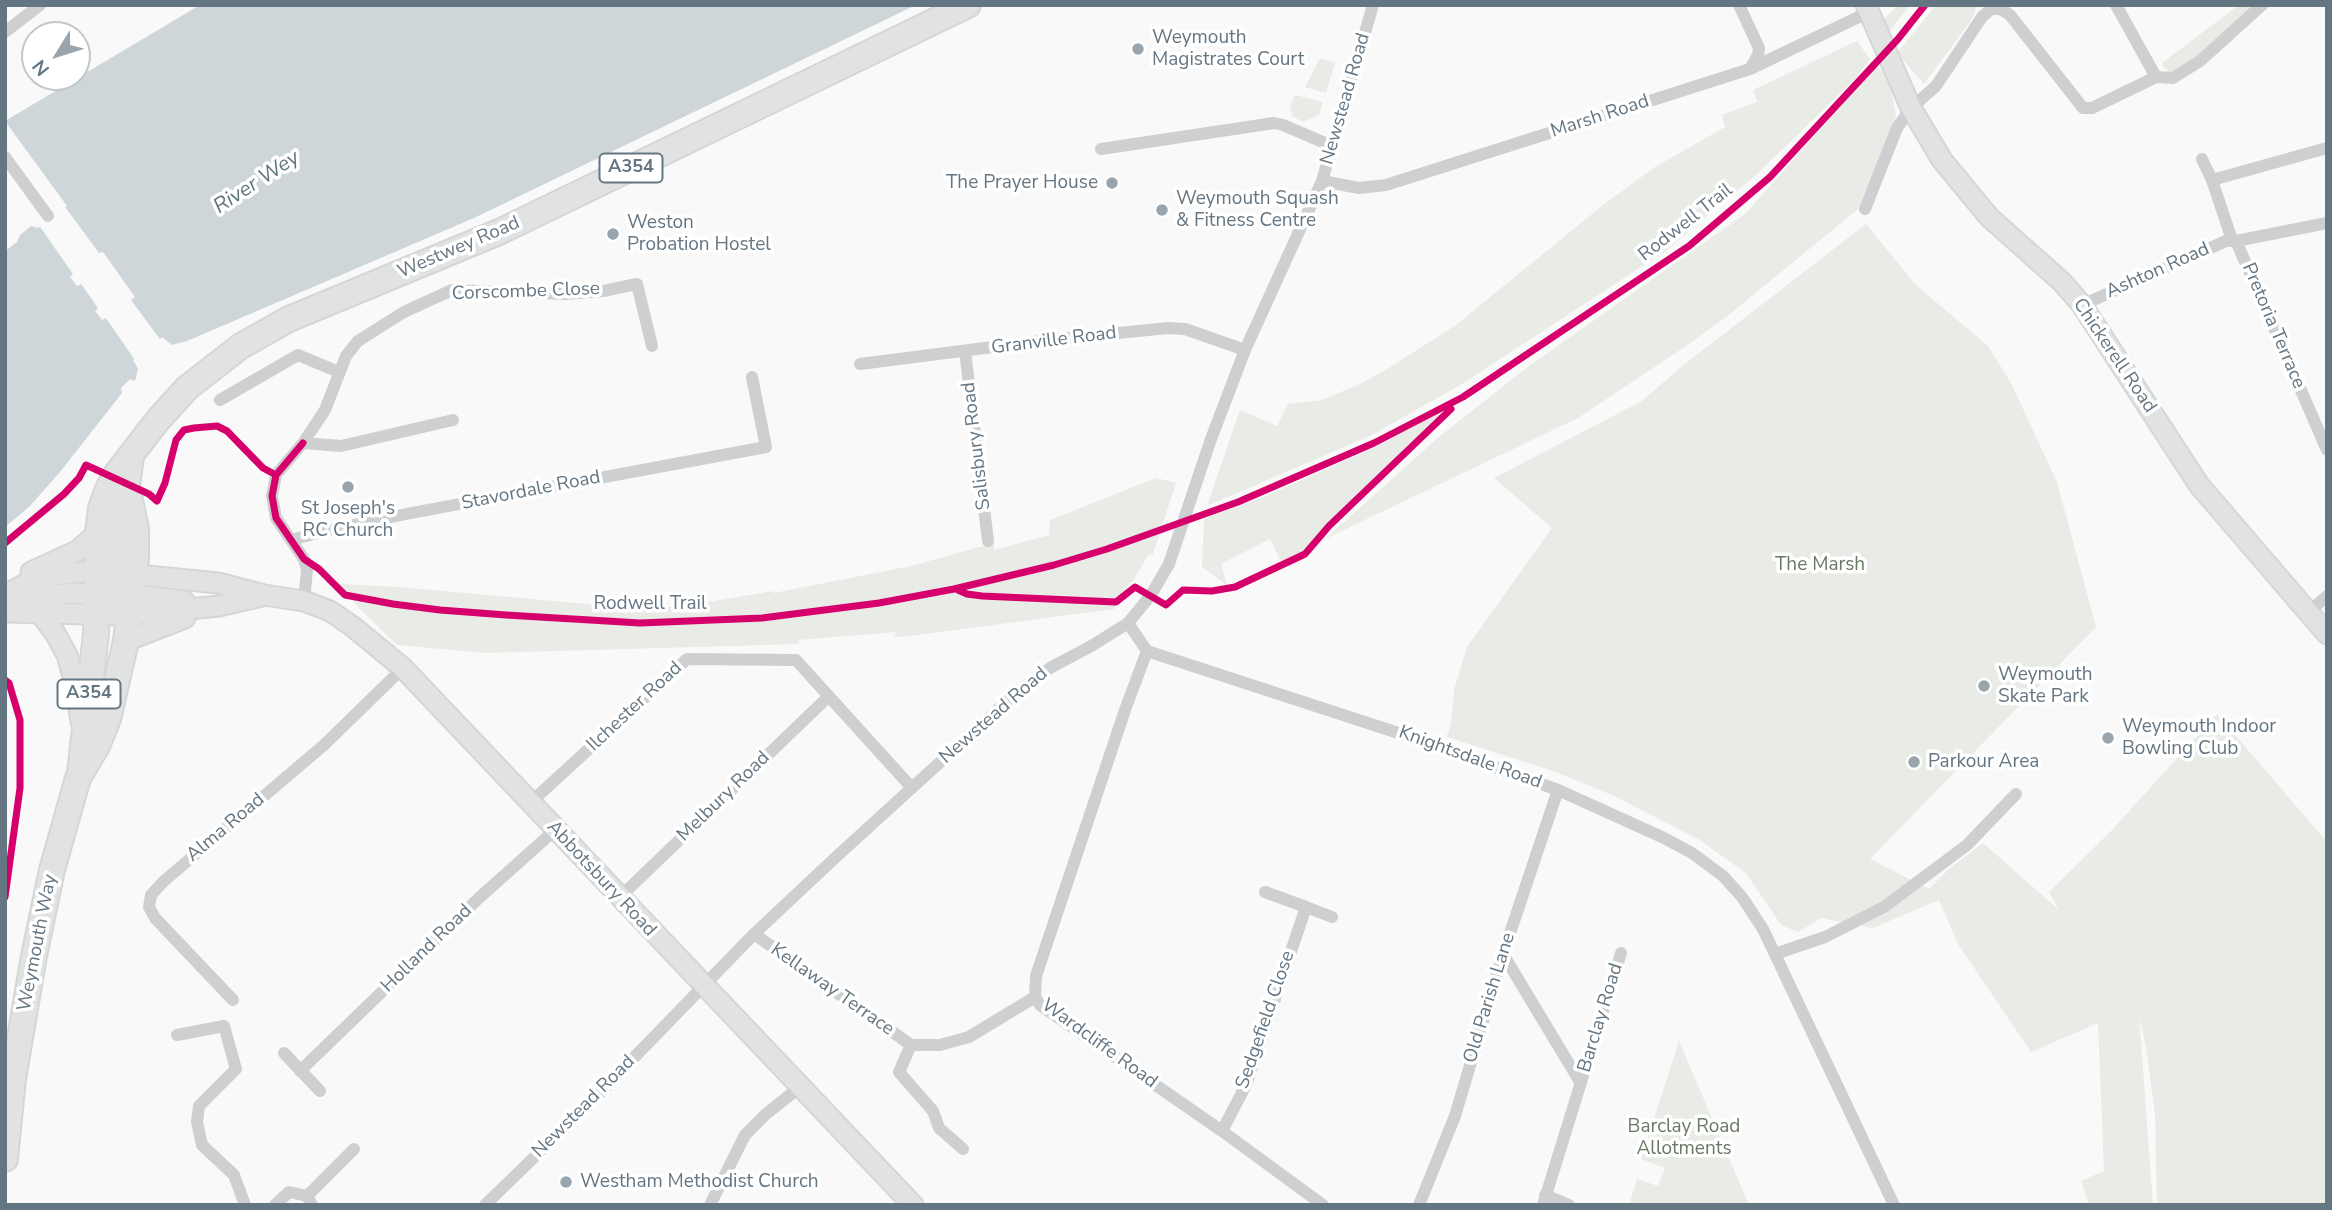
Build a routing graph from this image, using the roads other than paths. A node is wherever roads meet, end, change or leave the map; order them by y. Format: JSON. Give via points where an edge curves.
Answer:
{"nodes":[{"id":1,"x":40,"y":5,"type":"edge"},
{"id":2,"x":968,"y":5,"type":"edge"},
{"id":3,"x":1373,"y":5,"type":"edge"},
{"id":4,"x":1739,"y":5,"type":"edge"},
{"id":5,"x":2116,"y":5,"type":"edge"},
{"id":6,"x":2262,"y":5,"type":"edge"},
{"id":7,"x":1867,"y":9,"type":"edge"},
{"id":8,"x":5,"y":32,"type":"edge"},
{"id":9,"x":1750,"y":69,"type":"junction"},
{"id":10,"x":2156,"y":78,"type":"junction"},
{"id":11,"x":1911,"y":107,"type":"junction"},
{"id":12,"x":1332,"y":146,"type":"junction"},
{"id":13,"x":2327,"y":148,"type":"edge"},
{"id":14,"x":1101,"y":149,"type":"dead end"},
{"id":15,"x":5,"y":157,"type":"edge"},
{"id":16,"x":2202,"y":159,"type":"dead end"},
{"id":17,"x":2212,"y":180,"type":"junction"},
{"id":18,"x":1322,"y":181,"type":"junction"},
{"id":19,"x":1865,"y":209,"type":"dead end"},
{"id":20,"x":48,"y":216,"type":"dead end"},
{"id":21,"x":2327,"y":223,"type":"edge"},
{"id":22,"x":2234,"y":241,"type":"junction"},
{"id":23,"x":2081,"y":305,"type":"junction"},
{"id":24,"x":652,"y":346,"type":"dead end"},
{"id":25,"x":1245,"y":350,"type":"junction"},
{"id":26,"x":965,"y":351,"type":"junction"},
{"id":27,"x":860,"y":364,"type":"dead end"},
{"id":28,"x":339,"y":372,"type":"junction"},
{"id":29,"x":752,"y":377,"type":"dead end"},
{"id":30,"x":220,"y":400,"type":"dead end"},
{"id":31,"x":453,"y":420,"type":"dead end"},
{"id":32,"x":303,"y":443,"type":"junction"},
{"id":33,"x":2327,"y":450,"type":"edge"},
{"id":34,"x":131,"y":456,"type":"junction"},
{"id":35,"x":98,"y":533,"type":"junction"},
{"id":36,"x":291,"y":540,"type":"junction"},
{"id":37,"x":988,"y":541,"type":"dead end"},
{"id":38,"x":5,"y":595,"type":"edge"},
{"id":39,"x":264,"y":595,"type":"junction"},
{"id":40,"x":2327,"y":596,"type":"edge"},
{"id":41,"x":117,"y":601,"type":"junction"},
{"id":42,"x":304,"y":601,"type":"junction"},
{"id":43,"x":5,"y":612,"type":"edge"},
{"id":44,"x":2309,"y":612,"type":"junction"},
{"id":45,"x":40,"y":613,"type":"junction"},
{"id":46,"x":1128,"y":623,"type":"junction"},
{"id":47,"x":2327,"y":634,"type":"edge"},
{"id":48,"x":1147,"y":651,"type":"junction"},
{"id":49,"x":403,"y":668,"type":"junction"},
{"id":50,"x":829,"y":696,"type":"junction"},
{"id":51,"x":83,"y":737,"type":"junction"},
{"id":52,"x":80,"y":772,"type":"junction"},
{"id":53,"x":912,"y":788,"type":"junction"},
{"id":54,"x":1558,"y":790,"type":"junction"},
{"id":55,"x":2016,"y":794,"type":"dead end"},
{"id":56,"x":530,"y":803,"type":"junction"},
{"id":57,"x":555,"y":830,"type":"junction"},
{"id":58,"x":1265,"y":892,"type":"dead end"},
{"id":59,"x":619,"y":898,"type":"junction"},
{"id":60,"x":1306,"y":907,"type":"junction"},
{"id":61,"x":1332,"y":917,"type":"dead end"},
{"id":62,"x":754,"y":934,"type":"junction"},
{"id":63,"x":1621,"y":953,"type":"dead end"},
{"id":64,"x":1503,"y":954,"type":"junction"},
{"id":65,"x":1776,"y":954,"type":"junction"},
{"id":66,"x":704,"y":987,"type":"junction"},
{"id":67,"x":1035,"y":997,"type":"junction"},
{"id":68,"x":233,"y":1000,"type":"dead end"},
{"id":69,"x":177,"y":1035,"type":"dead end"},
{"id":70,"x":912,"y":1045,"type":"junction"},
{"id":71,"x":284,"y":1054,"type":"dead end"},
{"id":72,"x":300,"y":1071,"type":"junction"},
{"id":73,"x":1580,"y":1083,"type":"junction"},
{"id":74,"x":800,"y":1087,"type":"junction"},
{"id":75,"x":320,"y":1091,"type":"dead end"},
{"id":76,"x":1222,"y":1131,"type":"junction"},
{"id":77,"x":354,"y":1149,"type":"dead end"},
{"id":78,"x":963,"y":1149,"type":"dead end"},
{"id":79,"x":5,"y":1159,"type":"edge"},
{"id":80,"x":1544,"y":1200,"type":"edge"},
{"id":81,"x":309,"y":1201,"type":"edge"},
{"id":82,"x":489,"y":1203,"type":"edge"},
{"id":83,"x":245,"y":1205,"type":"edge"},
{"id":84,"x":275,"y":1205,"type":"edge"},
{"id":85,"x":710,"y":1205,"type":"edge"},
{"id":86,"x":913,"y":1205,"type":"edge"},
{"id":87,"x":1323,"y":1205,"type":"edge"},
{"id":88,"x":1419,"y":1205,"type":"edge"},
{"id":89,"x":1569,"y":1205,"type":"edge"},
{"id":90,"x":1894,"y":1205,"type":"edge"}],
"edges":[{"from":1,"to":8,"type":"street"},
{"from":2,"to":34,"type":"highway","name":"Westwey Road","number":"A354","via":[[499,232],[275,326],[220,360],[187,388]]},
{"from":3,"to":12,"type":"street","name":"Newstead Road"},
{"from":4,"to":9,"type":"street","via":[[1759,48]]},
{"from":5,"to":10,"type":"street"},
{"from":6,"to":10,"type":"street","via":[[2200,61],[2173,78]]},
{"from":7,"to":9,"type":"street","name":"Marsh Road"},
{"from":7,"to":11,"type":"main road","name":"Chickerell Road"},
{"from":9,"to":18,"type":"street","name":"Marsh Road","via":[[1386,186],[1359,188]]},
{"from":10,"to":11,"type":"street","via":[[2083,108],[2010,15],[1995,8],[1982,17],[1936,86]]},
{"from":11,"to":19,"type":"street","via":[[1891,139]]},
{"from":11,"to":23,"type":"main road","name":"Chickerell Road","via":[[1942,160],[1989,217]]},
{"from":12,"to":14,"type":"street","via":[[1274,123]]},
{"from":12,"to":18,"type":"street","name":"Newstead Road"},
{"from":13,"to":17,"type":"street"},
{"from":15,"to":20,"type":"street"},
{"from":16,"to":17,"type":"street","name":"Pretoria Terrace"},
{"from":17,"to":22,"type":"street","name":"Pretoria Terrace"},
{"from":18,"to":25,"type":"street","name":"Newstead Road"},
{"from":21,"to":22,"type":"street","name":"Ashton Road"},
{"from":22,"to":23,"type":"street","name":"Ashton Road"},
{"from":22,"to":33,"type":"street","name":"Pretoria Terrace"},
{"from":23,"to":44,"type":"main road","name":"Chickerell Road","via":[[2199,485]]},
{"from":24,"to":28,"type":"street","name":"Corscombe Close","via":[[636,284],[565,294],[452,290],[404,312],[358,341]]},
{"from":25,"to":26,"type":"street","name":"Granville Road","via":[[1185,329],[1168,328]]},
{"from":25,"to":46,"type":"street","name":"Newstead Road","via":[[1169,564]]},
{"from":26,"to":27,"type":"street","name":"Granville Road"},
{"from":26,"to":37,"type":"street","name":"Salisbury Road"},
{"from":28,"to":30,"type":"street","via":[[298,355]]},
{"from":28,"to":32,"type":"street","name":"Corscombe Close","via":[[325,410]]},
{"from":29,"to":36,"type":"street","name":"Stavordale Road","via":[[766,447]]},
{"from":31,"to":32,"type":"street","via":[[341,446]]},
{"from":32,"to":36,"type":"street","name":"Corscombe Close","via":[[276,475],[272,496],[276,518]]},
{"from":34,"to":35,"type":"highway","name":"Westwey Road","number":"A354","via":[[108,489]]},
{"from":34,"to":41,"type":"highway","name":"Weymouth Way","number":"A354","via":[[127,486],[136,529]]},
{"from":35,"to":38,"type":"main road","via":[[77,551],[14,583]]},
{"from":35,"to":41,"type":"highway","name":"Westwey Road","number":"A354"},
{"from":36,"to":42,"type":"street","via":[[307,570]]},
{"from":38,"to":41,"type":"main road","via":[[78,593]]},
{"from":39,"to":41,"type":"main road","name":"Abbotsbury Road","via":[[219,606]]},
{"from":39,"to":41,"type":"main road","name":"Abbotsbury Road","via":[[218,583]]},
{"from":39,"to":42,"type":"main road","name":"Abbotsbury Road"},
{"from":40,"to":44,"type":"street"},
{"from":41,"to":45,"type":"main road"},
{"from":41,"to":51,"type":"highway","name":"Weymouth Way","number":"A354","via":[[93,665]]},
{"from":41,"to":52,"type":"highway","name":"Weymouth Way","number":"A354","via":[[108,719]]},
{"from":42,"to":49,"type":"main road","name":"Abbotsbury Road","via":[[341,618]]},
{"from":43,"to":45,"type":"main road"},
{"from":44,"to":47,"type":"main road","name":"Chickerell Road"},
{"from":45,"to":51,"type":"main road","via":[[67,655]]},
{"from":46,"to":48,"type":"street"},
{"from":46,"to":53,"type":"street","name":"Newstead Road","via":[[1032,681]]},
{"from":48,"to":54,"type":"street","name":"Knightsdale Road"},
{"from":48,"to":67,"type":"street","name":"Wardcliffe Road","via":[[1036,976]]},
{"from":49,"to":56,"type":"main road","name":"Abbotsbury Road"},
{"from":49,"to":68,"type":"street","name":"Alma Road","via":[[324,745],[151,895],[149,907],[155,918]]},
{"from":50,"to":53,"type":"street","name":"Ilchester Road"},
{"from":50,"to":56,"type":"street","name":"Ilchester Road","via":[[796,660],[687,659]]},
{"from":50,"to":59,"type":"street","name":"Melbury Road"},
{"from":51,"to":52,"type":"highway","name":"Weymouth Way","number":"A354"},
{"from":52,"to":79,"type":"highway","name":"Weymouth Way","number":"A354","via":[[34,956]]},
{"from":53,"to":62,"type":"street","name":"Newstead Road"},
{"from":54,"to":64,"type":"street","name":"Old Parish Lane"},
{"from":54,"to":65,"type":"street","name":"Knightsdale Road","via":[[1662,837],[1723,876],[1742,897]]},
{"from":55,"to":65,"type":"street","via":[[1967,845],[1884,907],[1825,937]]},
{"from":56,"to":57,"type":"main road","name":"Abbotsbury Road"},
{"from":57,"to":59,"type":"main road","name":"Abbotsbury Road"},
{"from":57,"to":72,"type":"street","name":"Holland Road"},
{"from":58,"to":60,"type":"street"},
{"from":59,"to":66,"type":"main road","name":"Abbotsbury Road"},
{"from":60,"to":61,"type":"street"},
{"from":60,"to":76,"type":"street","name":"Sedgefield Close","via":[[1245,1085]]},
{"from":62,"to":66,"type":"street","name":"Newstead Road"},
{"from":62,"to":70,"type":"street","name":"Kellaway Terrace"},
{"from":63,"to":73,"type":"street","name":"Barclay Road"},
{"from":64,"to":73,"type":"street","name":"Barclay Road"},
{"from":64,"to":88,"type":"street","name":"Old Parish Lane","via":[[1455,1116]]},
{"from":65,"to":90,"type":"street","name":"Knightsdale Road"},
{"from":66,"to":74,"type":"main road","name":"Abbotsbury Road"},
{"from":66,"to":82,"type":"street","name":"Newstead Road"},
{"from":67,"to":70,"type":"street","name":"Kellaway Terrace","via":[[969,1037],[940,1045]]},
{"from":67,"to":76,"type":"street","name":"Wardcliffe Road","via":[[1040,1005]]},
{"from":69,"to":83,"type":"street","via":[[224,1026],[236,1069],[199,1106],[197,1122],[202,1145],[234,1175]]},
{"from":70,"to":78,"type":"street","name":"Kellaway Terrace","via":[[899,1072],[933,1111],[939,1128]]},
{"from":71,"to":72,"type":"street"},
{"from":72,"to":75,"type":"street"},
{"from":73,"to":80,"type":"street","name":"Barclay Road"},
{"from":74,"to":85,"type":"street","via":[[745,1135]]},
{"from":74,"to":86,"type":"main road","name":"Abbotsbury Road"},
{"from":76,"to":87,"type":"street","name":"Wardcliffe Road"},
{"from":77,"to":81,"type":"street"},
{"from":80,"to":89,"type":"street","name":"Barclay Road"},
{"from":81,"to":84,"type":"street","via":[[289,1192]]}]}
